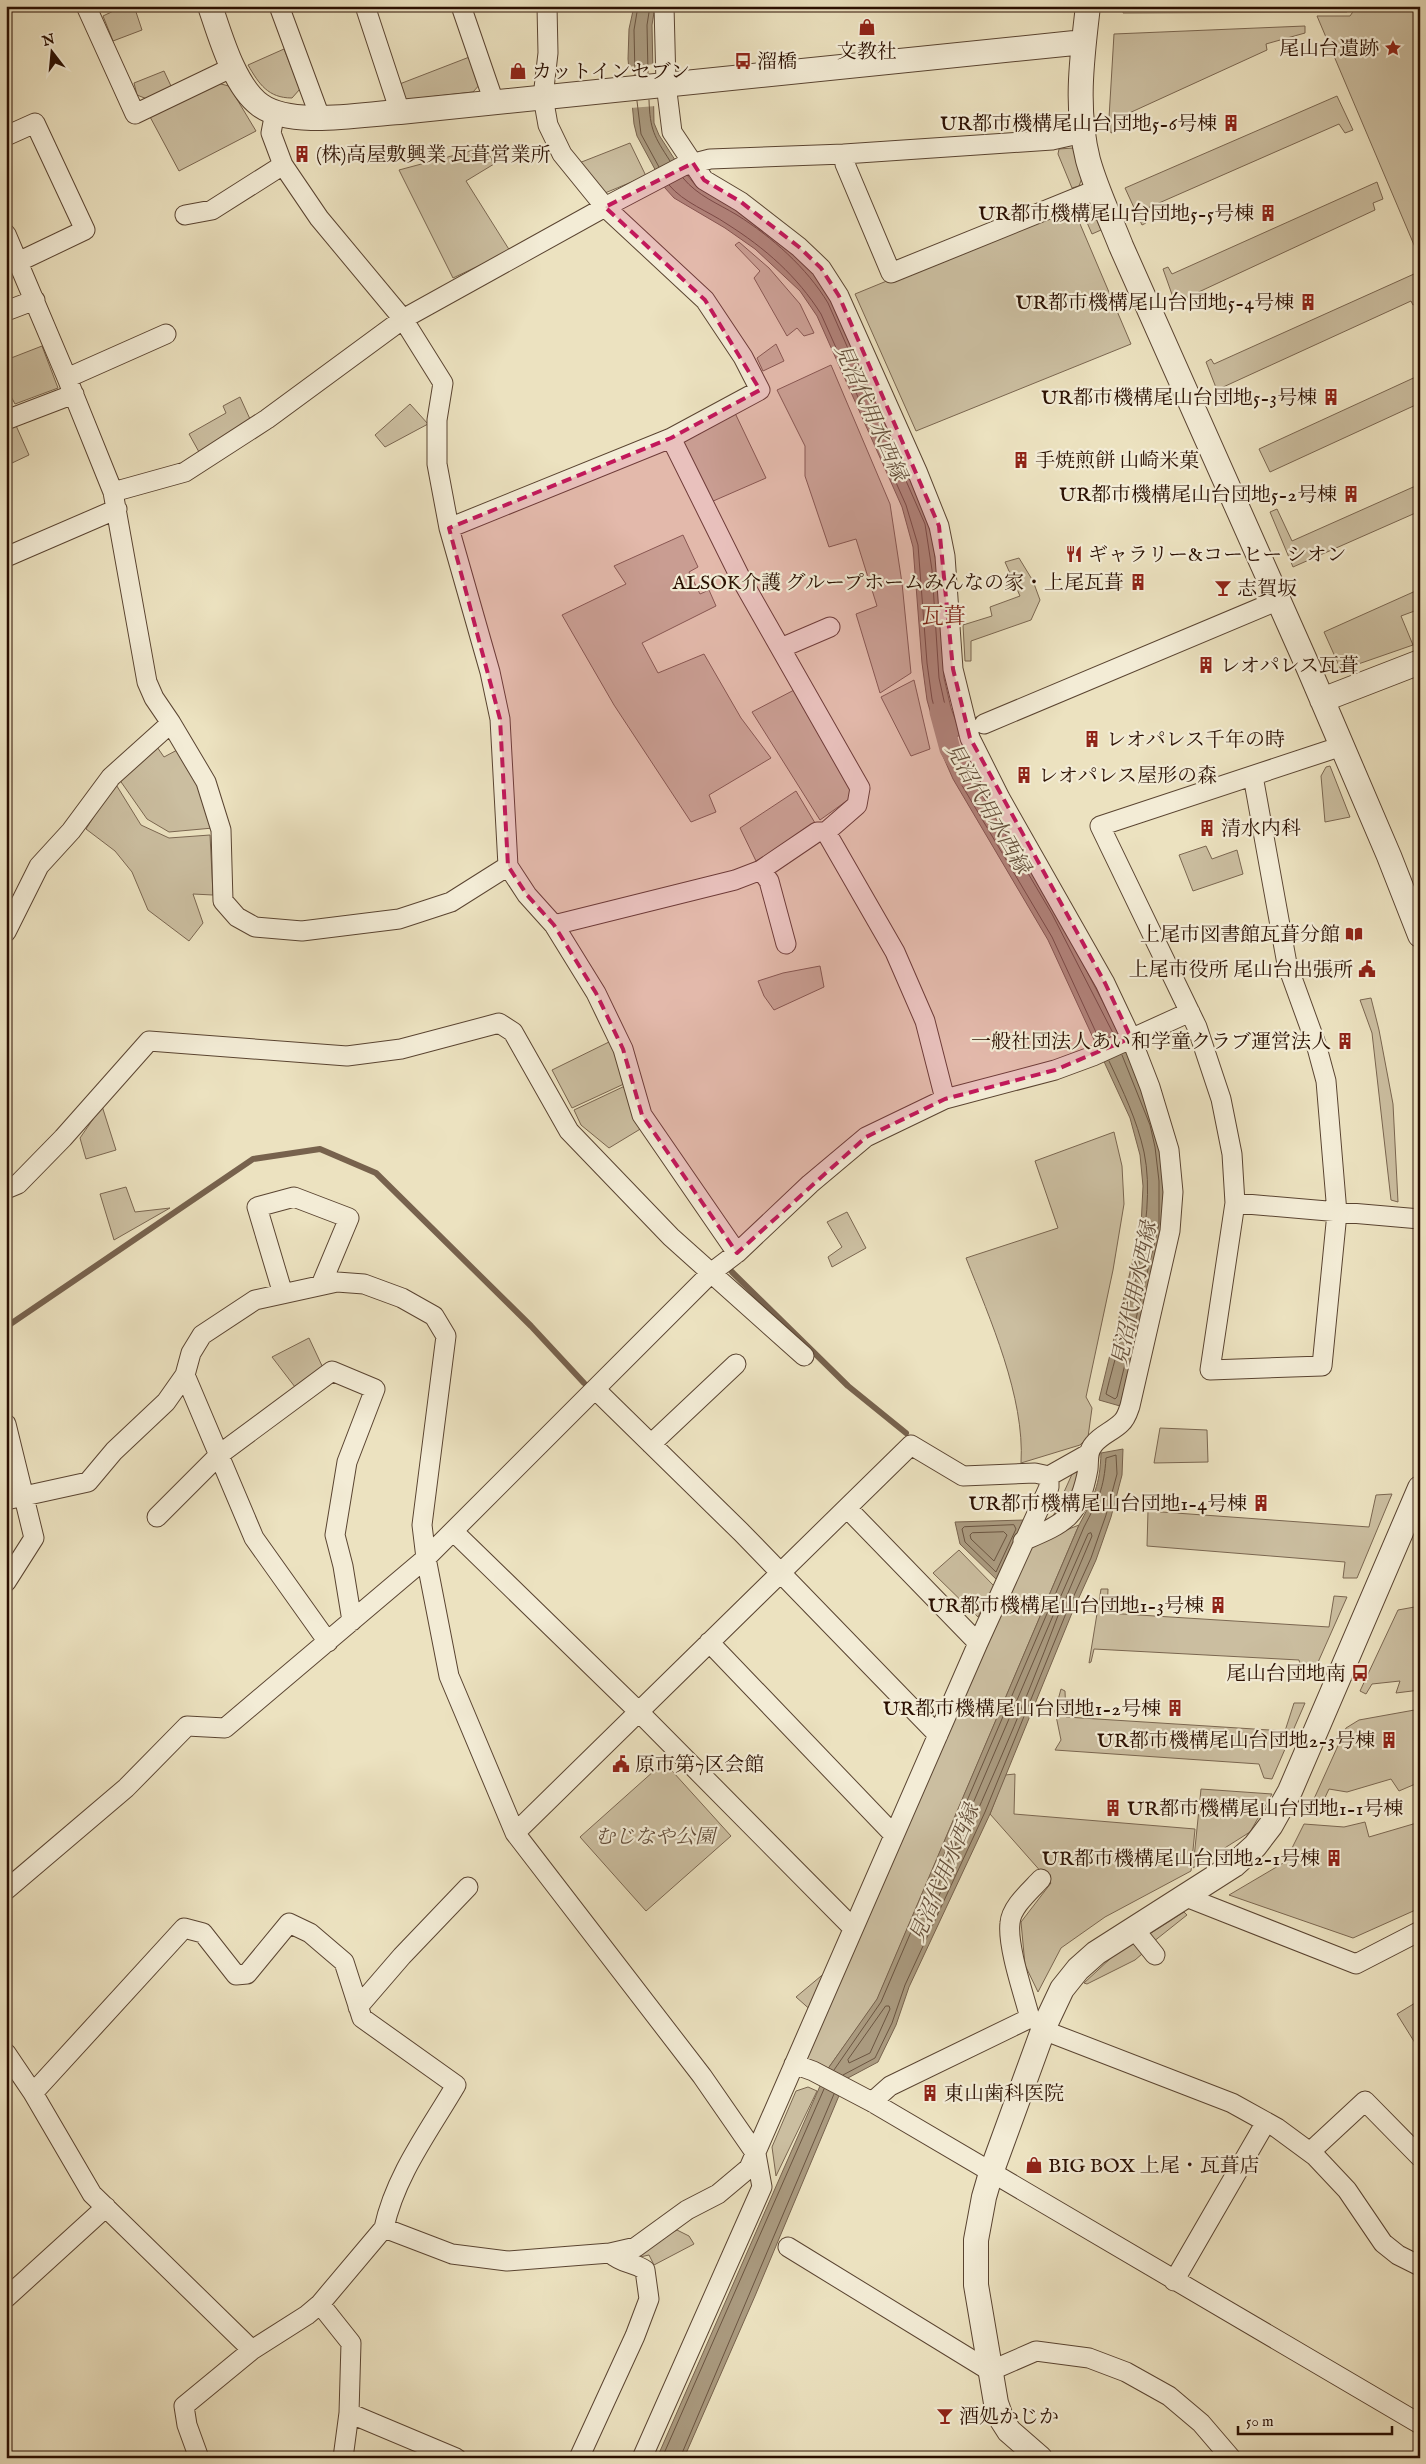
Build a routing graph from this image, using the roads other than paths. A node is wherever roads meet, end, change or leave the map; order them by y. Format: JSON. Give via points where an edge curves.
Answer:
{"nodes":[{"id":1,"x":86,"y":6,"type":"edge"},
{"id":2,"x":210,"y":6,"type":"edge"},
{"id":3,"x":279,"y":6,"type":"edge"},
{"id":4,"x":365,"y":6,"type":"edge"},
{"id":5,"x":461,"y":6,"type":"edge"},
{"id":6,"x":547,"y":6,"type":"edge"},
{"id":7,"x":664,"y":6,"type":"edge"},
{"id":8,"x":1088,"y":6,"type":"edge"},
{"id":9,"x":1084,"y":42,"type":"junction"},
{"id":10,"x":233,"y":67,"type":"junction"},
{"id":11,"x":662,"y":84,"type":"junction"},
{"id":12,"x":543,"y":97,"type":"junction"},
{"id":13,"x":494,"y":102,"type":"junction"},
{"id":14,"x":275,"y":112,"type":"junction"},
{"id":15,"x":400,"y":112,"type":"junction"},
{"id":16,"x":320,"y":117,"type":"junction"},
{"id":17,"x":1083,"y":133,"type":"junction"},
{"id":18,"x":6,"y":136,"type":"edge"},
{"id":19,"x":844,"y":154,"type":"junction"},
{"id":20,"x":688,"y":164,"type":"junction"},
{"id":21,"x":283,"y":165,"type":"junction"},
{"id":22,"x":1098,"y":189,"type":"junction"},
{"id":23,"x":605,"y":207,"type":"junction"},
{"id":24,"x":185,"y":215,"type":"dead end"},
{"id":25,"x":6,"y":234,"type":"edge"},
{"id":26,"x":18,"y":262,"type":"junction"},
{"id":27,"x":35,"y":300,"type":"junction"},
{"id":28,"x":6,"y":312,"type":"edge"},
{"id":29,"x":403,"y":319,"type":"junction"},
{"id":30,"x":166,"y":334,"type":"dead end"},
{"id":31,"x":71,"y":386,"type":"junction"},
{"id":32,"x":6,"y":420,"type":"edge"},
{"id":33,"x":671,"y":438,"type":"junction"},
{"id":34,"x":115,"y":501,"type":"junction"},
{"id":35,"x":449,"y":528,"type":"junction"},
{"id":36,"x":6,"y":557,"type":"edge"},
{"id":37,"x":1278,"y":600,"type":"junction"},
{"id":38,"x":830,"y":627,"type":"dead end"},
{"id":39,"x":780,"y":648,"type":"junction"},
{"id":40,"x":1420,"y":662,"type":"edge"},
{"id":41,"x":1322,"y":700,"type":"junction"},
{"id":42,"x":171,"y":723,"type":"junction"},
{"id":43,"x":975,"y":727,"type":"junction"},
{"id":44,"x":1342,"y":746,"type":"junction"},
{"id":45,"x":1253,"y":776,"type":"junction"},
{"id":46,"x":826,"y":832,"type":"junction"},
{"id":47,"x":508,"y":866,"type":"junction"},
{"id":48,"x":761,"y":870,"type":"junction"},
{"id":49,"x":554,"y":925,"type":"junction"},
{"id":50,"x":6,"y":932,"type":"edge"},
{"id":51,"x":1420,"y":934,"type":"edge"},
{"id":52,"x":786,"y":944,"type":"dead end"},
{"id":53,"x":1190,"y":1012,"type":"junction"},
{"id":54,"x":1129,"y":1039,"type":"junction"},
{"id":55,"x":945,"y":1099,"type":"junction"},
{"id":56,"x":6,"y":1189,"type":"edge"},
{"id":57,"x":1235,"y":1203,"type":"junction"},
{"id":58,"x":1337,"y":1213,"type":"junction"},
{"id":59,"x":1420,"y":1219,"type":"edge"},
{"id":60,"x":737,"y":1253,"type":"junction"},
{"id":61,"x":712,"y":1272,"type":"junction"},
{"id":62,"x":321,"y":1285,"type":"junction"},
{"id":63,"x":283,"y":1294,"type":"junction"},
{"id":64,"x":804,"y":1356,"type":"dead end"},
{"id":65,"x":736,"y":1364,"type":"dead end"},
{"id":66,"x":185,"y":1375,"type":"junction"},
{"id":67,"x":596,"y":1389,"type":"junction"},
{"id":68,"x":6,"y":1424,"type":"edge"},
{"id":69,"x":651,"y":1444,"type":"junction"},
{"id":70,"x":220,"y":1454,"type":"junction"},
{"id":71,"x":1088,"y":1454,"type":"junction"},
{"id":72,"x":1049,"y":1476,"type":"junction"},
{"id":73,"x":1420,"y":1488,"type":"edge"},
{"id":74,"x":25,"y":1496,"type":"junction"},
{"id":75,"x":6,"y":1500,"type":"edge"},
{"id":76,"x":847,"y":1508,"type":"junction"},
{"id":77,"x":157,"y":1517,"type":"dead end"},
{"id":78,"x":453,"y":1531,"type":"junction"},
{"id":79,"x":1023,"y":1542,"type":"junction"},
{"id":80,"x":426,"y":1558,"type":"junction"},
{"id":81,"x":781,"y":1572,"type":"junction"},
{"id":82,"x":6,"y":1582,"type":"edge"},
{"id":83,"x":352,"y":1621,"type":"junction"},
{"id":84,"x":328,"y":1642,"type":"junction"},
{"id":85,"x":709,"y":1642,"type":"junction"},
{"id":86,"x":978,"y":1643,"type":"junction"},
{"id":87,"x":638,"y":1711,"type":"junction"},
{"id":88,"x":938,"y":1735,"type":"junction"},
{"id":89,"x":515,"y":1833,"type":"junction"},
{"id":90,"x":894,"y":1835,"type":"junction"},
{"id":91,"x":1040,"y":1879,"type":"dead end"},
{"id":92,"x":468,"y":1887,"type":"dead end"},
{"id":93,"x":6,"y":1890,"type":"edge"},
{"id":94,"x":1186,"y":1897,"type":"junction"},
{"id":95,"x":853,"y":1928,"type":"junction"},
{"id":96,"x":1134,"y":1929,"type":"junction"},
{"id":97,"x":1420,"y":1931,"type":"edge"},
{"id":98,"x":1155,"y":1955,"type":"dead end"},
{"id":99,"x":358,"y":2007,"type":"junction"},
{"id":100,"x":1040,"y":2024,"type":"junction"},
{"id":101,"x":6,"y":2052,"type":"edge"},
{"id":102,"x":794,"y":2064,"type":"junction"},
{"id":103,"x":32,"y":2093,"type":"junction"},
{"id":104,"x":872,"y":2102,"type":"junction"},
{"id":105,"x":1266,"y":2122,"type":"junction"},
{"id":106,"x":1310,"y":2152,"type":"junction"},
{"id":107,"x":756,"y":2154,"type":"junction"},
{"id":108,"x":1420,"y":2157,"type":"edge"},
{"id":109,"x":991,"y":2173,"type":"junction"},
{"id":110,"x":106,"y":2207,"type":"junction"},
{"id":111,"x":384,"y":2228,"type":"junction"},
{"id":112,"x":788,"y":2247,"type":"dead end"},
{"id":113,"x":610,"y":2252,"type":"junction"},
{"id":114,"x":1420,"y":2266,"type":"edge"},
{"id":115,"x":1174,"y":2281,"type":"junction"},
{"id":116,"x":6,"y":2298,"type":"edge"},
{"id":117,"x":320,"y":2304,"type":"junction"},
{"id":118,"x":252,"y":2350,"type":"junction"},
{"id":119,"x":990,"y":2371,"type":"junction"},
{"id":120,"x":349,"y":2413,"type":"junction"},
{"id":121,"x":1420,"y":2424,"type":"edge"},
{"id":122,"x":199,"y":2458,"type":"edge"},
{"id":123,"x":342,"y":2458,"type":"edge"},
{"id":124,"x":456,"y":2458,"type":"edge"},
{"id":125,"x":579,"y":2458,"type":"edge"},
{"id":126,"x":642,"y":2458,"type":"edge"},
{"id":127,"x":1040,"y":2458,"type":"edge"},
{"id":128,"x":1231,"y":2458,"type":"edge"}],
"edges":[{"from":1,"to":10,"type":"street","via":[[135,114]]},
{"from":2,"to":10,"type":"street"},
{"from":3,"to":16,"type":"street"},
{"from":4,"to":15,"type":"street"},
{"from":5,"to":13,"type":"street"},
{"from":6,"to":12,"type":"street","via":[[548,53]]},
{"from":7,"to":11,"type":"street"},
{"from":8,"to":9,"type":"street"},
{"from":9,"to":11,"type":"street"},
{"from":9,"to":17,"type":"street","via":[[1080,90]]},
{"from":10,"to":14,"type":"street","via":[[259,104]]},
{"from":11,"to":12,"type":"street"},
{"from":11,"to":20,"type":"street","via":[[672,132]]},
{"from":12,"to":13,"type":"street"},
{"from":12,"to":23,"type":"street","via":[[548,125],[562,154]]},
{"from":13,"to":15,"type":"street"},
{"from":14,"to":16,"type":"street"},
{"from":14,"to":21,"type":"street","via":[[271,133]]},
{"from":15,"to":16,"type":"street"},
{"from":17,"to":19,"type":"street","via":[[1052,140]]},
{"from":17,"to":22,"type":"street"},
{"from":18,"to":26,"type":"street","via":[[35,123],[85,230]]},
{"from":19,"to":20,"type":"street","via":[[710,159]]},
{"from":19,"to":22,"type":"street","via":[[844,164],[891,274]]},
{"from":20,"to":23,"type":"street"},
{"from":20,"to":43,"type":"street","via":[[704,180],[741,202],[799,247],[821,268],[839,296],[939,526],[945,556],[953,669]]},
{"from":21,"to":24,"type":"street","via":[[212,210]]},
{"from":21,"to":29,"type":"street","via":[[319,218]]},
{"from":22,"to":37,"type":"street"},
{"from":23,"to":29,"type":"street"},
{"from":23,"to":33,"type":"street","via":[[705,300],[743,357],[760,390]]},
{"from":25,"to":26,"type":"street"},
{"from":26,"to":27,"type":"street"},
{"from":27,"to":28,"type":"street"},
{"from":27,"to":31,"type":"street"},
{"from":29,"to":34,"type":"street","via":[[267,420],[185,472]]},
{"from":29,"to":35,"type":"street","via":[[443,383],[437,420],[437,464]]},
{"from":30,"to":31,"type":"street"},
{"from":31,"to":32,"type":"street"},
{"from":31,"to":34,"type":"street"},
{"from":33,"to":35,"type":"street"},
{"from":33,"to":39,"type":"street","via":[[740,577]]},
{"from":34,"to":36,"type":"street"},
{"from":34,"to":42,"type":"street","via":[[147,682]]},
{"from":35,"to":47,"type":"street","via":[[500,719]]},
{"from":37,"to":41,"type":"street"},
{"from":37,"to":43,"type":"street"},
{"from":38,"to":39,"type":"street"},
{"from":39,"to":46,"type":"street","via":[[860,788],[857,805]]},
{"from":40,"to":41,"type":"street"},
{"from":41,"to":44,"type":"street"},
{"from":42,"to":47,"type":"street","via":[[206,782],[221,830],[223,901],[237,917],[255,927],[302,931],[399,919],[451,902]]},
{"from":42,"to":50,"type":"street","via":[[111,777],[39,866]]},
{"from":43,"to":54,"type":"street","via":[[1000,798],[1106,983]]},
{"from":44,"to":45,"type":"street"},
{"from":44,"to":51,"type":"street"},
{"from":45,"to":53,"type":"street","via":[[1100,826]]},
{"from":45,"to":58,"type":"street","via":[[1287,964],[1326,1081]]},
{"from":46,"to":48,"type":"street","via":[[817,832]]},
{"from":46,"to":55,"type":"street","via":[[895,952],[925,1022]]},
{"from":47,"to":49,"type":"street","via":[[527,895]]},
{"from":48,"to":49,"type":"street","via":[[735,880]]},
{"from":48,"to":52,"type":"street","via":[[769,881]]},
{"from":49,"to":60,"type":"street","via":[[596,993],[623,1049],[642,1115]]},
{"from":53,"to":54,"type":"street"},
{"from":53,"to":57,"type":"street","via":[[1220,1099],[1232,1154]]},
{"from":54,"to":55,"type":"street","via":[[1054,1070]]},
{"from":54,"to":71,"type":"street","via":[[1150,1087],[1168,1150],[1173,1192],[1170,1231],[1130,1406],[1123,1422],[1094,1444]]},
{"from":55,"to":60,"type":"street","via":[[866,1137]]},
{"from":56,"to":61,"type":"street","via":[[18,1184],[63,1138],[149,1040],[347,1056],[401,1049],[499,1022],[513,1032],[569,1131],[671,1238]]},
{"from":57,"to":58,"type":"street"},
{"from":57,"to":58,"type":"street","via":[[1210,1370],[1322,1366]]},
{"from":58,"to":59,"type":"street"},
{"from":60,"to":61,"type":"street"},
{"from":61,"to":64,"type":"street"},
{"from":61,"to":67,"type":"street"},
{"from":62,"to":63,"type":"street"},
{"from":62,"to":63,"type":"street","via":[[349,1218],[294,1197],[257,1207]]},
{"from":62,"to":80,"type":"street","via":[[337,1282],[364,1284],[402,1298],[434,1316],[446,1336],[422,1525]]},
{"from":63,"to":66,"type":"street","via":[[256,1300],[202,1335],[191,1353]]},
{"from":65,"to":69,"type":"street"},
{"from":66,"to":70,"type":"street"},
{"from":66,"to":74,"type":"street","via":[[166,1402],[114,1451],[88,1482]]},
{"from":67,"to":69,"type":"street"},
{"from":67,"to":78,"type":"street"},
{"from":68,"to":74,"type":"street"},
{"from":69,"to":81,"type":"street"},
{"from":70,"to":77,"type":"street"},
{"from":70,"to":83,"type":"street","via":[[332,1371],[375,1388],[346,1462],[335,1535]]},
{"from":70,"to":84,"type":"street","via":[[254,1538]]},
{"from":71,"to":72,"type":"street"},
{"from":71,"to":79,"type":"street","via":[[1088,1469],[1072,1514],[1063,1524]]},
{"from":72,"to":76,"type":"street","via":[[1035,1473],[963,1476],[911,1445]]},
{"from":72,"to":79,"type":"street","via":[[1050,1487]]},
{"from":73,"to":94,"type":"street","via":[[1287,1799],[1255,1846],[1234,1865]]},
{"from":74,"to":75,"type":"street"},
{"from":74,"to":82,"type":"street","via":[[34,1538]]},
{"from":76,"to":81,"type":"street"},
{"from":76,"to":86,"type":"street"},
{"from":78,"to":80,"type":"street"},
{"from":78,"to":87,"type":"street"},
{"from":79,"to":86,"type":"street"},
{"from":80,"to":83,"type":"street"},
{"from":80,"to":89,"type":"street","via":[[449,1676]]},
{"from":81,"to":85,"type":"street"},
{"from":81,"to":88,"type":"street"},
{"from":83,"to":84,"type":"street"},
{"from":84,"to":93,"type":"street","via":[[225,1728],[187,1726],[126,1788]]},
{"from":85,"to":87,"type":"street"},
{"from":85,"to":90,"type":"street"},
{"from":86,"to":88,"type":"street"},
{"from":87,"to":89,"type":"street"},
{"from":87,"to":95,"type":"street"},
{"from":88,"to":90,"type":"street"},
{"from":89,"to":107,"type":"street","via":[[702,2076]]},
{"from":90,"to":95,"type":"street"},
{"from":91,"to":100,"type":"street","via":[[1015,1910],[1010,1923],[1017,1974]]},
{"from":92,"to":99,"type":"street"},
{"from":94,"to":96,"type":"street"},
{"from":94,"to":97,"type":"street","via":[[1356,1964]]},
{"from":95,"to":102,"type":"street"},
{"from":96,"to":98,"type":"street"},
{"from":96,"to":100,"type":"street","via":[[1096,1953],[1078,1969]]},
{"from":99,"to":103,"type":"street","via":[[344,1962],[310,1933],[289,1923],[247,1974],[236,1975],[203,1933],[184,1928]]},
{"from":99,"to":111,"type":"street","via":[[362,2018],[456,2085],[409,2163],[389,2205]]},
{"from":100,"to":104,"type":"street","via":[[890,2086]]},
{"from":100,"to":105,"type":"street","via":[[1232,2103]]},
{"from":100,"to":109,"type":"street"},
{"from":101,"to":103,"type":"street"},
{"from":102,"to":104,"type":"street"},
{"from":102,"to":107,"type":"street"},
{"from":103,"to":110,"type":"street","via":[[92,2194]]},
{"from":104,"to":109,"type":"street"},
{"from":105,"to":106,"type":"street"},
{"from":105,"to":115,"type":"street"},
{"from":106,"to":108,"type":"street","via":[[1365,2101]]},
{"from":106,"to":114,"type":"street","via":[[1347,2190],[1383,2243]]},
{"from":107,"to":113,"type":"street","via":[[749,2168],[718,2194],[687,2210],[636,2247]]},
{"from":107,"to":126,"type":"street","via":[[762,2186]]},
{"from":109,"to":115,"type":"street"},
{"from":109,"to":119,"type":"street","via":[[974,2260],[980,2320]]},
{"from":110,"to":116,"type":"street"},
{"from":110,"to":118,"type":"street"},
{"from":111,"to":113,"type":"street","via":[[452,2254],[507,2262]]},
{"from":111,"to":117,"type":"street"},
{"from":112,"to":119,"type":"street"},
{"from":113,"to":125,"type":"street","via":[[621,2262],[645,2270],[649,2299]]},
{"from":115,"to":121,"type":"street"},
{"from":117,"to":118,"type":"street"},
{"from":117,"to":120,"type":"street","via":[[352,2343]]},
{"from":118,"to":122,"type":"street","via":[[184,2406]]},
{"from":119,"to":127,"type":"street","via":[[1002,2420],[1018,2440]]},
{"from":119,"to":128,"type":"street","via":[[1036,2351],[1088,2358],[1126,2372],[1169,2396],[1201,2423]]},
{"from":120,"to":123,"type":"street"},
{"from":120,"to":124,"type":"street"}]}
